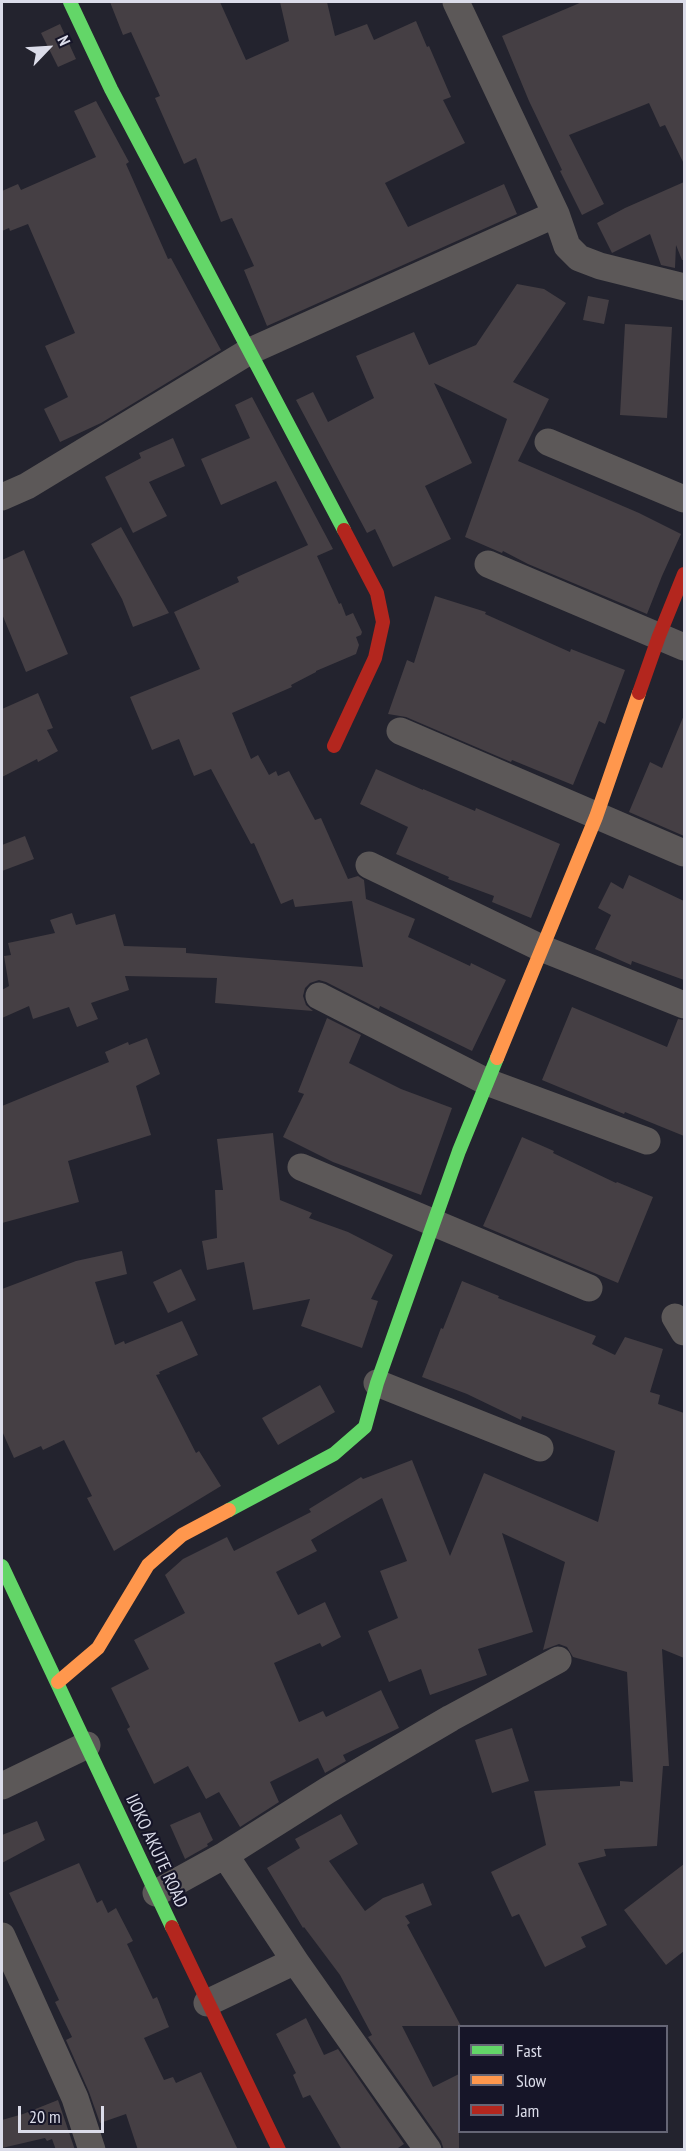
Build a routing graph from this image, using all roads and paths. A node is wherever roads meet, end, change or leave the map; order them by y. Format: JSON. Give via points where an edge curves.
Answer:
{"nodes":[{"id":1,"x":70,"y":2,"type":"edge"},
{"id":2,"x":456,"y":2,"type":"edge"},
{"id":3,"x":556,"y":214,"type":"junction"},
{"id":4,"x":684,"y":287,"type":"edge"},
{"id":5,"x":248,"y":351,"type":"junction"},
{"id":6,"x":548,"y":442,"type":"dead end"},
{"id":7,"x":2,"y":497,"type":"edge"},
{"id":8,"x":684,"y":499,"type":"edge"},
{"id":9,"x":488,"y":564,"type":"dead end"},
{"id":10,"x":684,"y":574,"type":"edge"},
{"id":11,"x":659,"y":636,"type":"junction"},
{"id":12,"x":684,"y":647,"type":"edge"},
{"id":13,"x":400,"y":730,"type":"dead end"},
{"id":14,"x":334,"y":746,"type":"dead end"},
{"id":15,"x":596,"y":817,"type":"junction"},
{"id":16,"x":684,"y":853,"type":"edge"},
{"id":17,"x":369,"y":865,"type":"dead end"},
{"id":18,"x":540,"y":948,"type":"junction"},
{"id":19,"x":319,"y":996,"type":"dead end"},
{"id":20,"x":684,"y":1005,"type":"edge"},
{"id":21,"x":487,"y":1082,"type":"junction"},
{"id":22,"x":647,"y":1141,"type":"dead end"},
{"id":23,"x":301,"y":1167,"type":"dead end"},
{"id":24,"x":434,"y":1221,"type":"junction"},
{"id":25,"x":589,"y":1288,"type":"dead end"},
{"id":26,"x":377,"y":1383,"type":"junction"},
{"id":27,"x":540,"y":1448,"type":"dead end"},
{"id":28,"x":2,"y":1566,"type":"edge"},
{"id":29,"x":558,"y":1660,"type":"dead end"},
{"id":30,"x":58,"y":1682,"type":"junction"},
{"id":31,"x":87,"y":1745,"type":"junction"},
{"id":32,"x":2,"y":1786,"type":"edge"},
{"id":33,"x":225,"y":1855,"type":"junction"},
{"id":34,"x":156,"y":1893,"type":"junction"},
{"id":35,"x":2,"y":1936,"type":"edge"},
{"id":36,"x":295,"y":1961,"type":"junction"},
{"id":37,"x":207,"y":2004,"type":"junction"},
{"id":38,"x":92,"y":2150,"type":"edge"},
{"id":39,"x":279,"y":2150,"type":"edge"},
{"id":40,"x":428,"y":2150,"type":"edge"}],
"edges":[{"from":1,"to":5,"type":"street","via":[[111,89]]},
{"from":2,"to":3,"type":"street"},
{"from":3,"to":4,"type":"street","via":[[567,246],[579,258]]},
{"from":3,"to":5,"type":"street"},
{"from":5,"to":7,"type":"street","via":[[27,486]]},
{"from":5,"to":14,"type":"street","via":[[377,593],[383,622],[375,658]]},
{"from":6,"to":8,"type":"street"},
{"from":9,"to":11,"type":"street"},
{"from":10,"to":11,"type":"street"},
{"from":11,"to":12,"type":"street"},
{"from":11,"to":15,"type":"street"},
{"from":13,"to":15,"type":"street"},
{"from":15,"to":16,"type":"street"},
{"from":15,"to":18,"type":"street"},
{"from":17,"to":18,"type":"street"},
{"from":18,"to":20,"type":"street"},
{"from":18,"to":21,"type":"street"},
{"from":19,"to":21,"type":"street"},
{"from":21,"to":22,"type":"street"},
{"from":21,"to":24,"type":"street"},
{"from":23,"to":24,"type":"street"},
{"from":24,"to":25,"type":"street"},
{"from":24,"to":26,"type":"street"},
{"from":26,"to":27,"type":"street"},
{"from":26,"to":30,"type":"street","via":[[365,1427],[334,1454],[182,1535],[148,1565],[98,1648]]},
{"from":28,"to":30,"type":"street","name":"IJOKO AKUTE ROAD"},
{"from":29,"to":33,"type":"street","via":[[327,1790]]},
{"from":30,"to":31,"type":"street","name":"IJOKO AKUTE ROAD"},
{"from":31,"to":32,"type":"street"},
{"from":31,"to":34,"type":"street","name":"IJOKO AKUTE ROAD"},
{"from":33,"to":34,"type":"street"},
{"from":33,"to":36,"type":"street"},
{"from":34,"to":37,"type":"street","name":"IJOKO AKUTE ROAD"},
{"from":35,"to":38,"type":"street","via":[[75,2098]]},
{"from":36,"to":37,"type":"street"},
{"from":36,"to":40,"type":"street"},
{"from":37,"to":39,"type":"street","name":"IJOKO AKUTE ROAD"}]}
